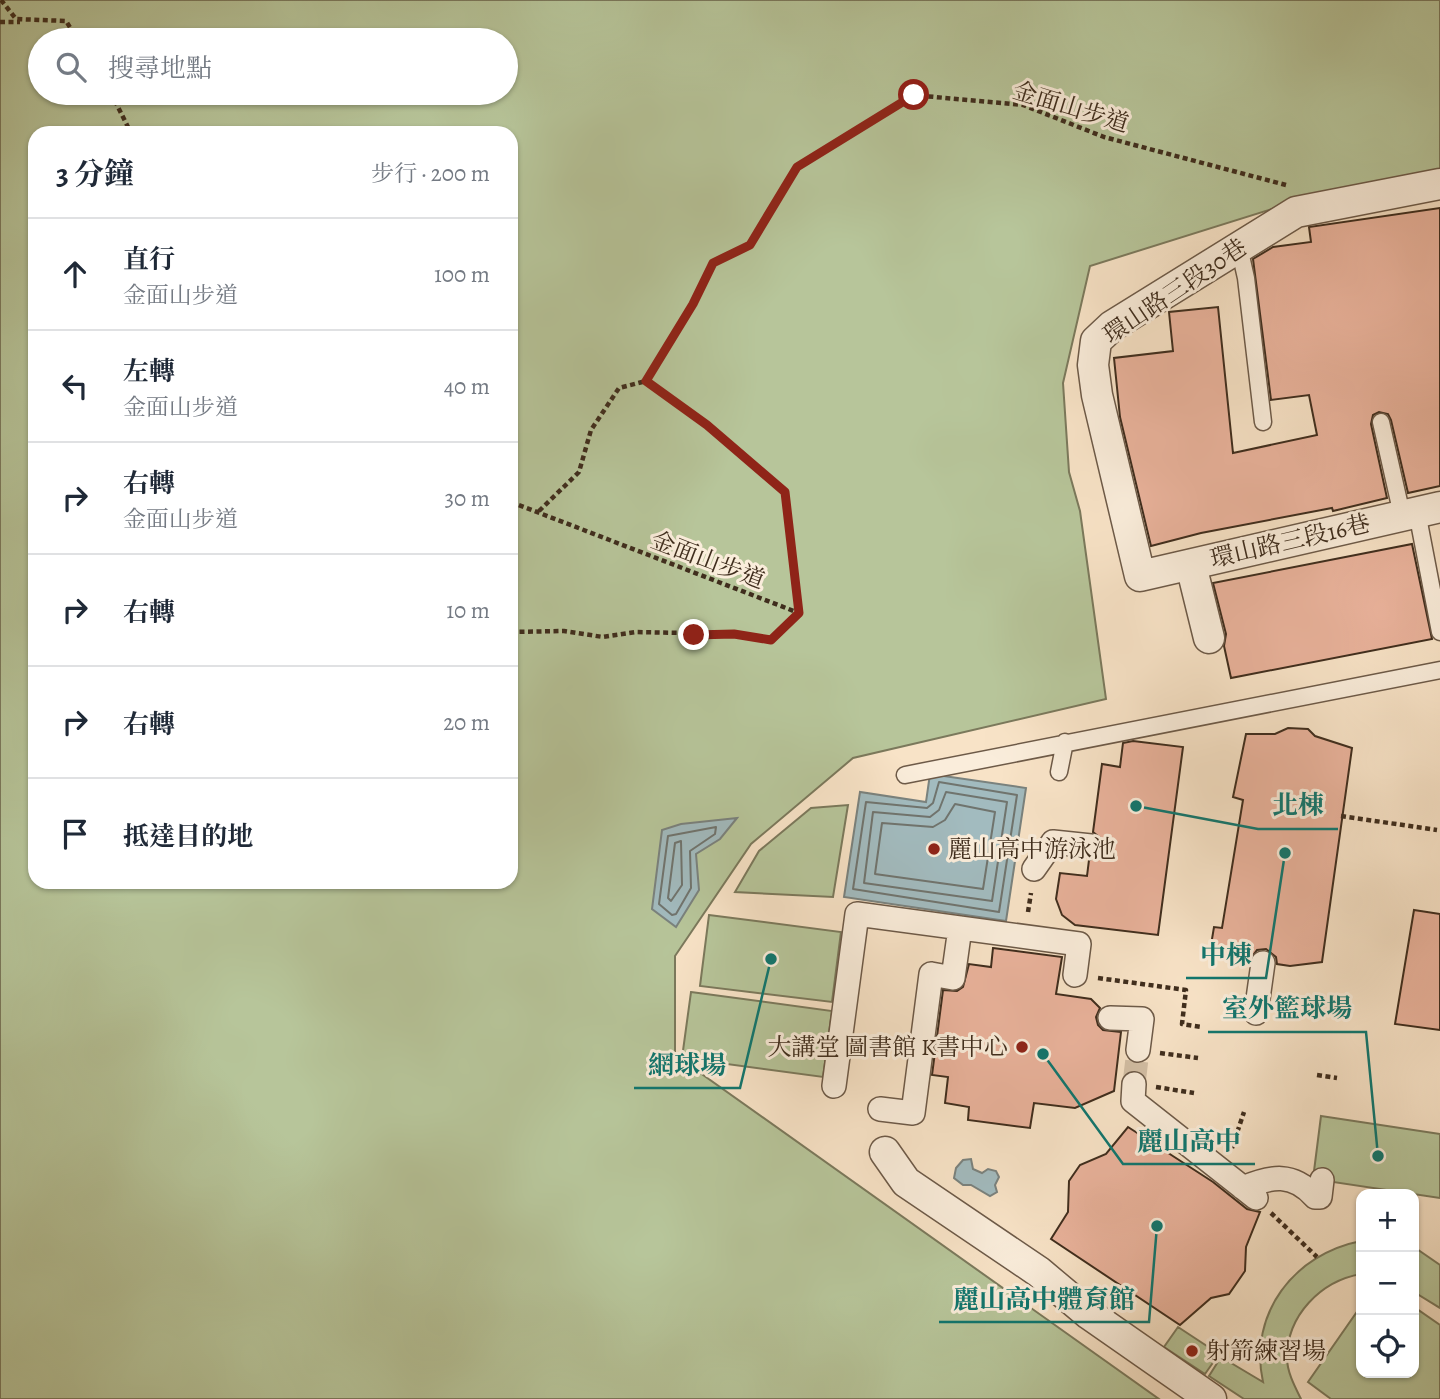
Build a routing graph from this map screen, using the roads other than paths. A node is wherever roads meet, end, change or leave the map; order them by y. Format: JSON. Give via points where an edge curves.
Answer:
{"nodes":[{"id":1,"x":1440,"y":184,"type":"edge"},
{"id":2,"x":1239,"y":247,"type":"junction"},
{"id":3,"x":1263,"y":422,"type":"dead end"},
{"id":4,"x":1381,"y":422,"type":"dead end"},
{"id":5,"x":1420,"y":511,"type":"edge"},
{"id":6,"x":1191,"y":565,"type":"junction"},
{"id":7,"x":1140,"y":576,"type":"joint"},
{"id":8,"x":1440,"y":632,"type":"edge"},
{"id":9,"x":1209,"y":638,"type":"dead end"},
{"id":10,"x":1440,"y":670,"type":"edge"},
{"id":11,"x":1065,"y":742,"type":"junction"},
{"id":12,"x":1059,"y":772,"type":"dead end"},
{"id":13,"x":905,"y":775,"type":"dead end"},
{"id":14,"x":1091,"y":846,"type":"dead end"},
{"id":15,"x":1034,"y":869,"type":"road end"},
{"id":16,"x":960,"y":929,"type":"junction"},
{"id":17,"x":1263,"y":962,"type":"dead end"},
{"id":18,"x":1075,"y":975,"type":"road end"},
{"id":19,"x":1256,"y":1013,"type":"dead end"},
{"id":20,"x":1111,"y":1018,"type":"dead end"},
{"id":21,"x":1138,"y":1050,"type":"tunnel mouth"},
{"id":22,"x":1134,"y":1084,"type":"tunnel mouth"},
{"id":23,"x":834,"y":1086,"type":"dead end"},
{"id":24,"x":880,"y":1109,"type":"dead end"},
{"id":25,"x":885,"y":1152,"type":"dead end"},
{"id":26,"x":1322,"y":1180,"type":"dead end"},
{"id":27,"x":1211,"y":1399,"type":"edge"}],
"edges":[{"from":1,"to":2,"type":"street","name":"環山路三段30巷","via":[[1296,212]]},
{"from":2,"to":3,"type":"lane"},
{"from":2,"to":7,"type":"street","name":"環山路三段30巷","via":[[1112,326],[1096,341],[1097,395]]},
{"from":4,"to":5,"type":"lane"},
{"from":5,"to":6,"type":"street","name":"環山路三段16巷"},
{"from":5,"to":8,"type":"lane"},
{"from":6,"to":7,"type":"street","name":"環山路三段16巷"},
{"from":6,"to":9,"type":"street"},
{"from":10,"to":11,"type":"lane"},
{"from":11,"to":12,"type":"lane"},
{"from":11,"to":13,"type":"lane"},
{"from":14,"to":15,"type":"street","via":[[1053,842]]},
{"from":16,"to":18,"type":"street","via":[[1079,944]]},
{"from":16,"to":23,"type":"street","via":[[857,914]]},
{"from":16,"to":24,"type":"street","via":[[953,978],[931,974],[913,1113]]},
{"from":17,"to":19,"type":"street"},
{"from":20,"to":21,"type":"street","via":[[1142,1019]]},
{"from":22,"to":26,"type":"street","via":[[1133,1101],[1250,1193],[1270,1177],[1305,1186],[1320,1197]]},
{"from":25,"to":27,"type":"street","via":[[906,1182],[1039,1272],[1089,1314]]}]}
